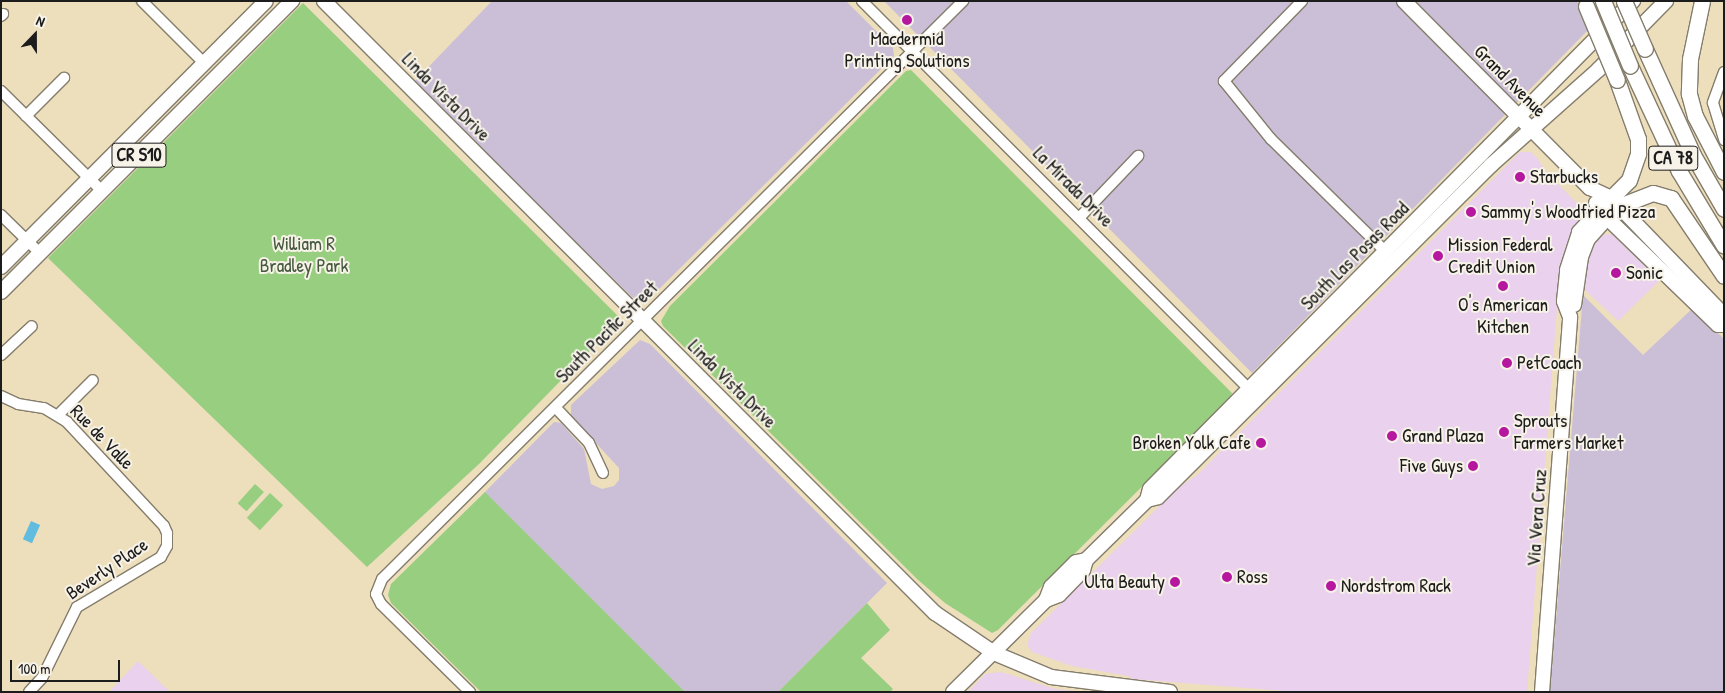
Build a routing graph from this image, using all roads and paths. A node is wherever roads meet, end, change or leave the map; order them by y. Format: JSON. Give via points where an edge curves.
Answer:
{"nodes":[{"id":1,"x":142,"y":1,"type":"edge"},
{"id":2,"x":266,"y":1,"type":"edge"},
{"id":3,"x":292,"y":1,"type":"edge"},
{"id":4,"x":324,"y":1,"type":"edge"},
{"id":5,"x":862,"y":1,"type":"edge"},
{"id":6,"x":963,"y":1,"type":"edge"},
{"id":7,"x":1302,"y":1,"type":"edge"},
{"id":8,"x":1404,"y":1,"type":"edge"},
{"id":9,"x":1603,"y":1,"type":"edge"},
{"id":10,"x":1624,"y":1,"type":"edge"},
{"id":11,"x":1632,"y":1,"type":"edge"},
{"id":12,"x":1666,"y":1,"type":"edge"},
{"id":13,"x":1702,"y":1,"type":"edge"},
{"id":14,"x":1585,"y":4,"type":"edge"},
{"id":15,"x":913,"y":52,"type":"junction"},
{"id":16,"x":204,"y":63,"type":"junction"},
{"id":17,"x":1724,"y":72,"type":"edge"},
{"id":18,"x":64,"y":78,"type":"dead end"},
{"id":19,"x":1,"y":91,"type":"edge"},
{"id":20,"x":26,"y":116,"type":"junction"},
{"id":21,"x":1520,"y":117,"type":"junction"},
{"id":22,"x":1532,"y":129,"type":"junction"},
{"id":23,"x":1724,"y":140,"type":"edge"},
{"id":24,"x":1138,"y":156,"type":"dead end"},
{"id":25,"x":1724,"y":172,"type":"edge"},
{"id":26,"x":90,"y":178,"type":"junction"},
{"id":27,"x":1590,"y":188,"type":"junction"},
{"id":28,"x":102,"y":191,"type":"junction"},
{"id":29,"x":1615,"y":202,"type":"junction"},
{"id":30,"x":1724,"y":209,"type":"edge"},
{"id":31,"x":1603,"y":213,"type":"junction"},
{"id":32,"x":1,"y":216,"type":"edge"},
{"id":33,"x":1079,"y":218,"type":"junction"},
{"id":34,"x":28,"y":241,"type":"junction"},
{"id":35,"x":1724,"y":246,"type":"edge"},
{"id":36,"x":1386,"y":252,"type":"junction"},
{"id":37,"x":40,"y":253,"type":"junction"},
{"id":38,"x":1,"y":267,"type":"edge"},
{"id":39,"x":1668,"y":276,"type":"junction"},
{"id":40,"x":1724,"y":276,"type":"edge"},
{"id":41,"x":1,"y":292,"type":"edge"},
{"id":42,"x":1705,"y":294,"type":"junction"},
{"id":43,"x":1724,"y":315,"type":"edge"},
{"id":44,"x":642,"y":321,"type":"junction"},
{"id":45,"x":1724,"y":325,"type":"edge"},
{"id":46,"x":32,"y":326,"type":"dead end"},
{"id":47,"x":1,"y":355,"type":"edge"},
{"id":48,"x":93,"y":380,"type":"dead end"},
{"id":49,"x":1254,"y":394,"type":"junction"},
{"id":50,"x":1,"y":396,"type":"edge"},
{"id":51,"x":556,"y":408,"type":"junction"},
{"id":52,"x":58,"y":415,"type":"junction"},
{"id":53,"x":604,"y":473,"type":"dead end"},
{"id":54,"x":164,"y":526,"type":"joint"},
{"id":55,"x":994,"y":653,"type":"junction"},
{"id":56,"x":1141,"y":691,"type":"edge"},
{"id":57,"x":29,"y":692,"type":"edge"},
{"id":58,"x":470,"y":692,"type":"edge"},
{"id":59,"x":954,"y":692,"type":"edge"},
{"id":60,"x":1170,"y":692,"type":"edge"},
{"id":61,"x":1542,"y":692,"type":"edge"}],
"edges":[{"from":1,"to":16,"type":"street"},
{"from":2,"to":16,"type":"main road","number":"CR S10"},
{"from":3,"to":28,"type":"main road","number":"CR S10"},
{"from":4,"to":44,"type":"main road","name":"Linda Vista Drive"},
{"from":5,"to":15,"type":"street","name":"La Mirada Drive"},
{"from":6,"to":15,"type":"street","name":"South Pacific Street"},
{"from":7,"to":36,"type":"street","via":[[1224,81],[1271,139]]},
{"from":8,"to":21,"type":"main road","name":"Grand Avenue"},
{"from":9,"to":35,"type":"highway","number":"CA 78","bridge":true,"via":[[1679,171]]},
{"from":10,"to":30,"type":"highway","number":"CA 78","bridge":true,"via":[[1693,155]]},
{"from":11,"to":21,"type":"main road","name":"South Las Posas Road"},
{"from":12,"to":22,"type":"main road","name":"South Las Posas Road","via":[[1598,70]]},
{"from":13,"to":25,"type":"highway","via":[[1690,59],[1689,94],[1695,116]]},
{"from":14,"to":29,"type":"highway","bridge":true,"via":[[1618,80],[1638,139],[1638,154],[1629,180]]},
{"from":15,"to":33,"type":"street","name":"La Mirada Drive"},
{"from":15,"to":44,"type":"street","name":"South Pacific Street"},
{"from":16,"to":26,"type":"main road","number":"CR S10"},
{"from":17,"to":23,"type":"street","via":[[1714,103]]},
{"from":18,"to":20,"type":"street"},
{"from":19,"to":20,"type":"street"},
{"from":20,"to":26,"type":"street"},
{"from":21,"to":22,"type":"main road","name":"Grand Avenue"},
{"from":21,"to":36,"type":"main road","name":"South Las Posas Road"},
{"from":22,"to":27,"type":"main road","name":"Grand Avenue"},
{"from":22,"to":49,"type":"main road","name":"South Las Posas Road"},
{"from":24,"to":33,"type":"street"},
{"from":26,"to":28,"type":"street"},
{"from":26,"to":34,"type":"main road","number":"CR S10"},
{"from":27,"to":29,"type":"main road","name":"Grand Avenue"},
{"from":27,"to":31,"type":"main road","name":"Grand Avenue"},
{"from":28,"to":37,"type":"main road","number":"CR S10"},
{"from":29,"to":31,"type":"main road","name":"Via Vera Cruz"},
{"from":29,"to":40,"type":"highway","via":[[1653,193],[1670,198]]},
{"from":29,"to":42,"type":"main road","name":"Grand Avenue"},
{"from":31,"to":39,"type":"main road","name":"Grand Avenue"},
{"from":31,"to":61,"type":"main road","name":"Via Vera Cruz","via":[[1580,232],[1568,263],[1564,301],[1572,311]]},
{"from":32,"to":34,"type":"street"},
{"from":33,"to":49,"type":"street","name":"La Mirada Drive"},
{"from":34,"to":37,"type":"street"},
{"from":34,"to":38,"type":"main road","number":"CR S10"},
{"from":36,"to":49,"type":"main road","name":"South Las Posas Road"},
{"from":37,"to":41,"type":"main road","number":"CR S10"},
{"from":39,"to":42,"type":"main road","via":[[1675,274]]},
{"from":39,"to":45,"type":"main road","name":"Grand Avenue","via":[[1718,325]]},
{"from":42,"to":43,"type":"main road","name":"Grand Avenue"},
{"from":44,"to":51,"type":"street","name":"South Pacific Street"},
{"from":44,"to":55,"type":"main road","name":"Linda Vista Drive","via":[[935,613]]},
{"from":46,"to":47,"type":"street"},
{"from":48,"to":52,"type":"street"},
{"from":49,"to":55,"type":"main road","name":"South Las Posas Road","via":[[1158,497],[1147,500],[1086,560],[1084,570],[1059,595],[1046,600]]},
{"from":50,"to":52,"type":"street","name":"Rue de Valle"},
{"from":51,"to":53,"type":"street","via":[[589,443]]},
{"from":51,"to":58,"type":"street","name":"South Pacific Street","via":[[378,585],[376,594],[381,604]]},
{"from":52,"to":54,"type":"street","name":"Rue de Valle"},
{"from":54,"to":57,"type":"street","name":"Beverly Place","via":[[167,546],[161,557],[77,607],[42,678]]},
{"from":55,"to":56,"type":"main road","name":"Linda Vista Drive","via":[[1051,677]]},
{"from":55,"to":59,"type":"main road","name":"South Las Posas Road"},
{"from":56,"to":60,"type":"main road","name":"Linda Vista Drive"}]}
